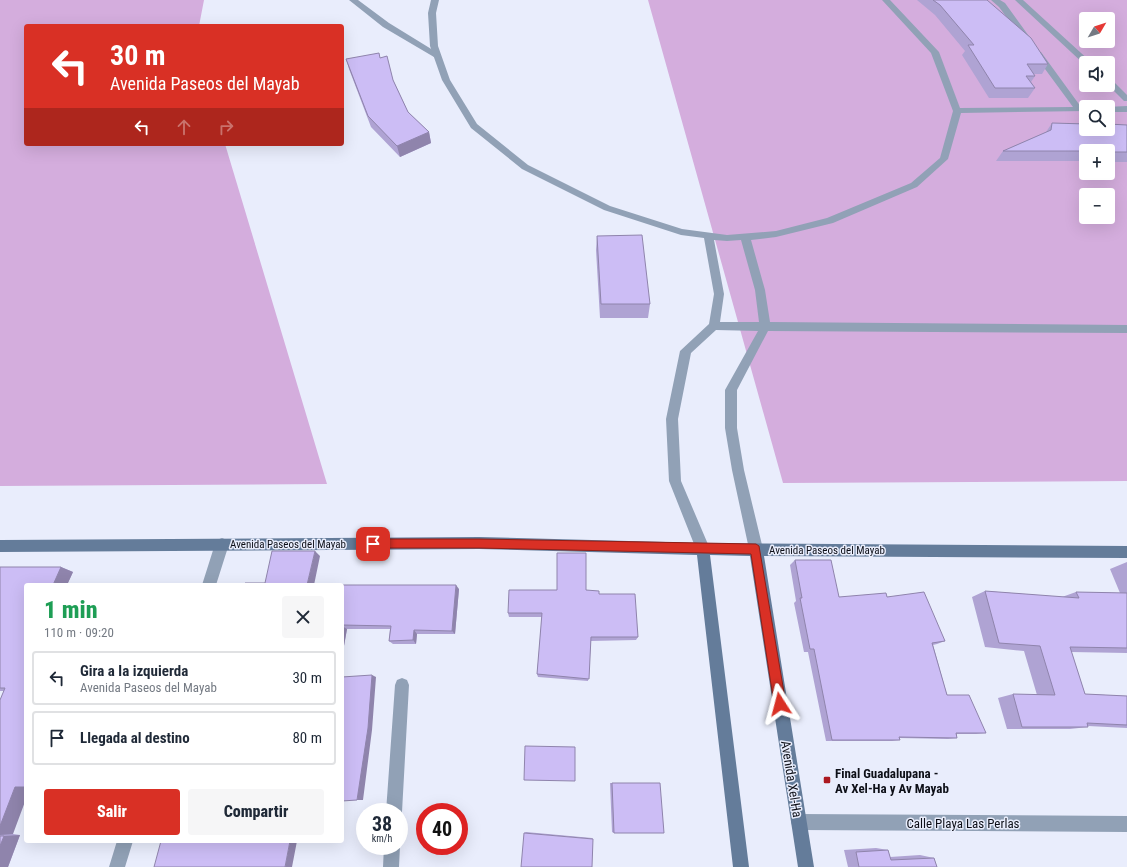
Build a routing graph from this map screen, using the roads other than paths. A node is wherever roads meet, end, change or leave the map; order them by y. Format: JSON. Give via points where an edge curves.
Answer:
{"nodes":[{"id":1,"x":353,"y":0,"type":"edge"},
{"id":2,"x":435,"y":0,"type":"edge"},
{"id":3,"x":886,"y":0,"type":"edge"},
{"id":4,"x":995,"y":0,"type":"edge"},
{"id":5,"x":1019,"y":0,"type":"edge"},
{"id":6,"x":437,"y":55,"type":"junction"},
{"id":7,"x":1080,"y":56,"type":"edge"},
{"id":8,"x":1115,"y":87,"type":"edge"},
{"id":9,"x":1127,"y":98,"type":"edge"},
{"id":10,"x":1079,"y":105,"type":"edge"},
{"id":11,"x":1079,"y":109,"type":"edge"},
{"id":12,"x":1115,"y":109,"type":"edge"},
{"id":13,"x":1127,"y":109,"type":"edge"},
{"id":14,"x":957,"y":111,"type":"junction"},
{"id":15,"x":708,"y":236,"type":"junction"},
{"id":16,"x":745,"y":237,"type":"junction"},
{"id":17,"x":714,"y":326,"type":"junction"},
{"id":18,"x":765,"y":327,"type":"junction"},
{"id":19,"x":1127,"y":329,"type":"edge"},
{"id":20,"x":222,"y":544,"type":"junction"},
{"id":21,"x":0,"y":546,"type":"edge"},
{"id":22,"x":703,"y":549,"type":"junction"},
{"id":23,"x":756,"y":549,"type":"junction"},
{"id":24,"x":1127,"y":552,"type":"edge"},
{"id":25,"x":210,"y":583,"type":"edge"},
{"id":26,"x":402,"y":685,"type":"dead end"},
{"id":27,"x":395,"y":803,"type":"edge"},
{"id":28,"x":799,"y":822,"type":"junction"},
{"id":29,"x":1127,"y":824,"type":"edge"},
{"id":30,"x":124,"y":843,"type":"edge"},
{"id":31,"x":392,"y":855,"type":"edge"},
{"id":32,"x":116,"y":867,"type":"edge"},
{"id":33,"x":391,"y":867,"type":"edge"},
{"id":34,"x":741,"y":867,"type":"edge"},
{"id":35,"x":806,"y":867,"type":"edge"}],
"edges":[{"from":1,"to":6,"type":"street","via":[[386,25]]},
{"from":2,"to":6,"type":"street","via":[[432,13]]},
{"from":3,"to":14,"type":"street","via":[[935,52]]},
{"from":4,"to":10,"type":"street","via":[[1002,5]]},
{"from":5,"to":7,"type":"street"},
{"from":6,"to":15,"type":"street","via":[[446,80],[474,126],[525,167],[608,208],[681,232]]},
{"from":8,"to":9,"type":"street"},
{"from":11,"to":14,"type":"street"},
{"from":12,"to":13,"type":"street"},
{"from":14,"to":16,"type":"street","via":[[944,159],[914,185],[830,220],[776,234]]},
{"from":15,"to":16,"type":"street"},
{"from":15,"to":17,"type":"street","via":[[719,294]]},
{"from":16,"to":18,"type":"street","via":[[760,290]]},
{"from":17,"to":18,"type":"street"},
{"from":17,"to":22,"type":"street","via":[[686,351],[672,419],[675,481]]},
{"from":18,"to":19,"type":"street"},
{"from":18,"to":23,"type":"street","via":[[731,390],[731,428]]},
{"from":20,"to":21,"type":"main road","name":"Avenida Paseos del Mayab"},
{"from":20,"to":22,"type":"main road","name":"Avenida Paseos del Mayab","via":[[479,543]]},
{"from":20,"to":25,"type":"street"},
{"from":22,"to":23,"type":"main road","name":"Avenida Paseos del Mayab"},
{"from":22,"to":34,"type":"main road"},
{"from":23,"to":24,"type":"main road","name":"Avenida Paseos del Mayab"},
{"from":23,"to":28,"type":"main road","name":"Avenida Xel-Ha"},
{"from":26,"to":27,"type":"street"},
{"from":28,"to":29,"type":"street","name":"Calle Playa Las Perlas"},
{"from":28,"to":35,"type":"main road","name":"Avenida Xel-Ha"},
{"from":30,"to":32,"type":"street"},
{"from":31,"to":33,"type":"street"}]}
